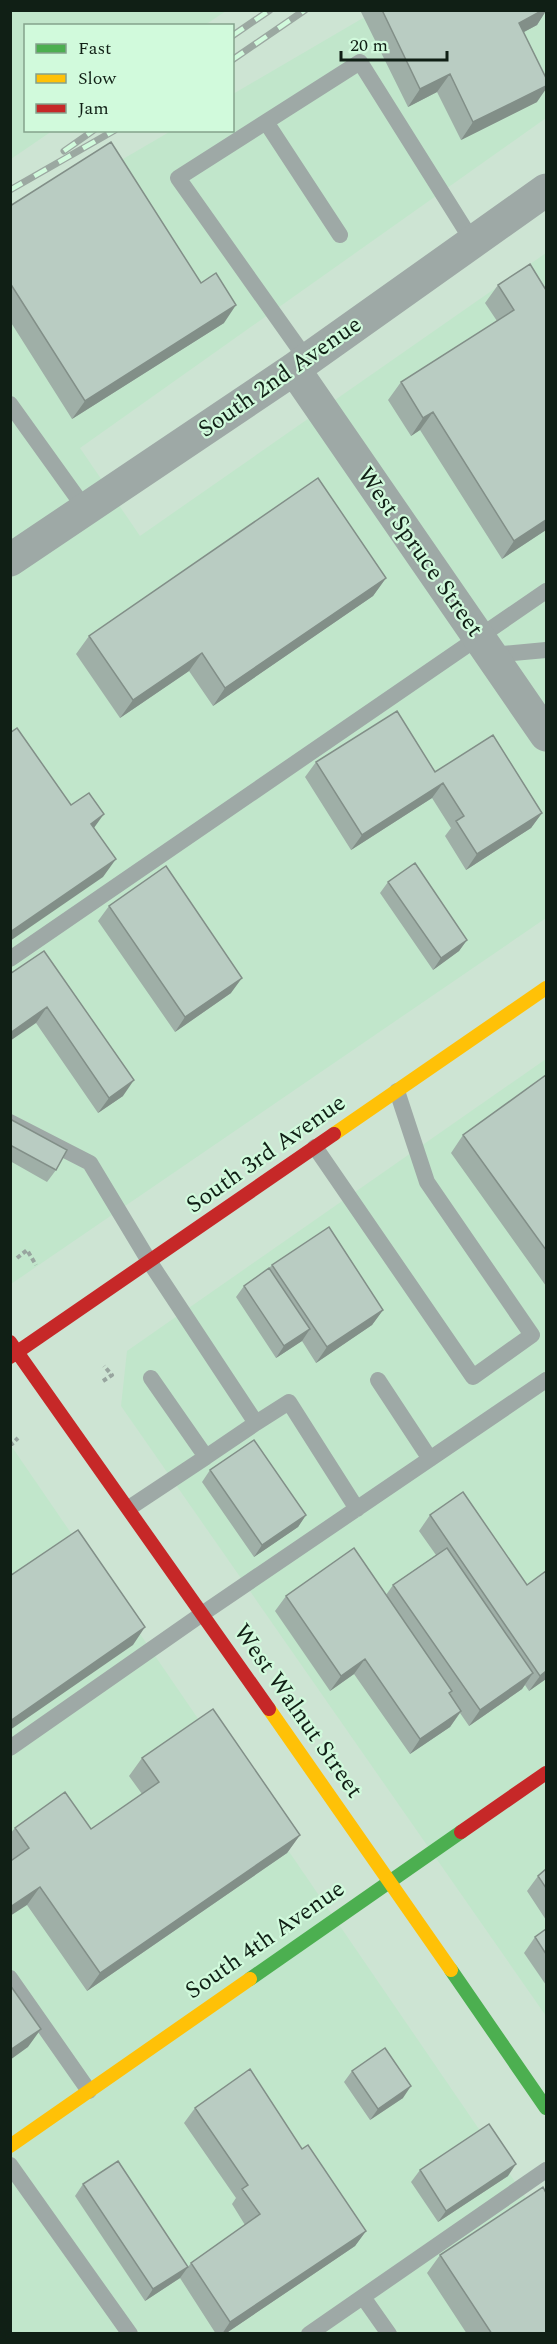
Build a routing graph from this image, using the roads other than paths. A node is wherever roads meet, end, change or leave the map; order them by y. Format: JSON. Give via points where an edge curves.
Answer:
{"nodes":[{"id":1,"x":266,"y":122,"type":"junction"},
{"id":2,"x":546,"y":190,"type":"edge"},
{"id":3,"x":340,"y":235,"type":"dead end"},
{"id":4,"x":473,"y":242,"type":"junction"},
{"id":5,"x":300,"y":364,"type":"junction"},
{"id":6,"x":10,"y":404,"type":"edge"},
{"id":7,"x":86,"y":510,"type":"junction"},
{"id":8,"x":10,"y":561,"type":"edge"},
{"id":9,"x":546,"y":591,"type":"edge"},
{"id":10,"x":485,"y":646,"type":"junction"},
{"id":11,"x":546,"y":650,"type":"edge"},
{"id":12,"x":546,"y":735,"type":"edge"},
{"id":13,"x":10,"y":959,"type":"edge"},
{"id":14,"x":546,"y":988,"type":"edge"},
{"id":15,"x":397,"y":1091,"type":"junction"},
{"id":16,"x":10,"y":1122,"type":"edge"},
{"id":17,"x":315,"y":1147,"type":"junction"},
{"id":18,"x":149,"y":1261,"type":"junction"},
{"id":19,"x":13,"y":1350,"type":"edge"},
{"id":20,"x":151,"y":1378,"type":"dead end"},
{"id":21,"x":378,"y":1380,"type":"dead end"},
{"id":22,"x":546,"y":1380,"type":"edge"},
{"id":23,"x":256,"y":1423,"type":"junction"},
{"id":24,"x":206,"y":1457,"type":"junction"},
{"id":25,"x":430,"y":1459,"type":"junction"},
{"id":26,"x":129,"y":1508,"type":"junction"},
{"id":27,"x":357,"y":1509,"type":"junction"},
{"id":28,"x":202,"y":1614,"type":"junction"},
{"id":29,"x":10,"y":1748,"type":"edge"},
{"id":30,"x":546,"y":1773,"type":"edge"},
{"id":31,"x":390,"y":1880,"type":"junction"},
{"id":32,"x":10,"y":1978,"type":"edge"},
{"id":33,"x":89,"y":2091,"type":"junction"},
{"id":34,"x":546,"y":2108,"type":"edge"},
{"id":35,"x":10,"y":2146,"type":"edge"},
{"id":36,"x":10,"y":2165,"type":"edge"},
{"id":37,"x":546,"y":2170,"type":"edge"},
{"id":38,"x":363,"y":2297,"type":"junction"},
{"id":39,"x":122,"y":2330,"type":"edge"},
{"id":40,"x":309,"y":2334,"type":"edge"},
{"id":41,"x":389,"y":2334,"type":"edge"}],
"edges":[{"from":1,"to":3,"type":"lane"},
{"from":1,"to":4,"type":"lane","via":[[360,62]]},
{"from":1,"to":5,"type":"lane","via":[[178,178]]},
{"from":2,"to":4,"type":"street","name":"South 2nd Avenue"},
{"from":4,"to":5,"type":"street","name":"South 2nd Avenue"},
{"from":5,"to":7,"type":"street","name":"South 2nd Avenue"},
{"from":5,"to":10,"type":"street","name":"West Spruce Street"},
{"from":6,"to":7,"type":"lane"},
{"from":7,"to":8,"type":"street","name":"South 2nd Avenue"},
{"from":9,"to":10,"type":"lane"},
{"from":10,"to":11,"type":"lane"},
{"from":10,"to":12,"type":"street","name":"West Spruce Street"},
{"from":10,"to":13,"type":"lane"},
{"from":14,"to":15,"type":"street","name":"South 3rd Avenue"},
{"from":15,"to":17,"type":"street","name":"South 3rd Avenue"},
{"from":15,"to":17,"type":"lane","via":[[427,1182],[532,1335],[473,1377]]},
{"from":16,"to":18,"type":"lane","via":[[90,1163]]},
{"from":17,"to":18,"type":"street","name":"South 3rd Avenue"},
{"from":18,"to":19,"type":"street","name":"South 3rd Avenue"},
{"from":18,"to":23,"type":"lane"},
{"from":19,"to":26,"type":"street","name":"West Walnut Street"},
{"from":20,"to":24,"type":"lane"},
{"from":21,"to":25,"type":"lane"},
{"from":22,"to":25,"type":"lane"},
{"from":23,"to":24,"type":"lane"},
{"from":23,"to":27,"type":"lane","via":[[289,1402]]},
{"from":24,"to":26,"type":"lane"},
{"from":25,"to":27,"type":"lane"},
{"from":26,"to":28,"type":"street","name":"West Walnut Street"},
{"from":27,"to":28,"type":"lane"},
{"from":28,"to":29,"type":"lane"},
{"from":28,"to":31,"type":"street","name":"West Walnut Street"},
{"from":30,"to":31,"type":"street","name":"South 4th Avenue"},
{"from":31,"to":33,"type":"street","name":"South 4th Avenue"},
{"from":31,"to":34,"type":"street","name":"West Walnut Street"},
{"from":32,"to":33,"type":"lane"},
{"from":33,"to":35,"type":"street","name":"South 4th Avenue"},
{"from":36,"to":39,"type":"lane"},
{"from":37,"to":38,"type":"lane"},
{"from":38,"to":40,"type":"lane"},
{"from":38,"to":41,"type":"lane"}]}
